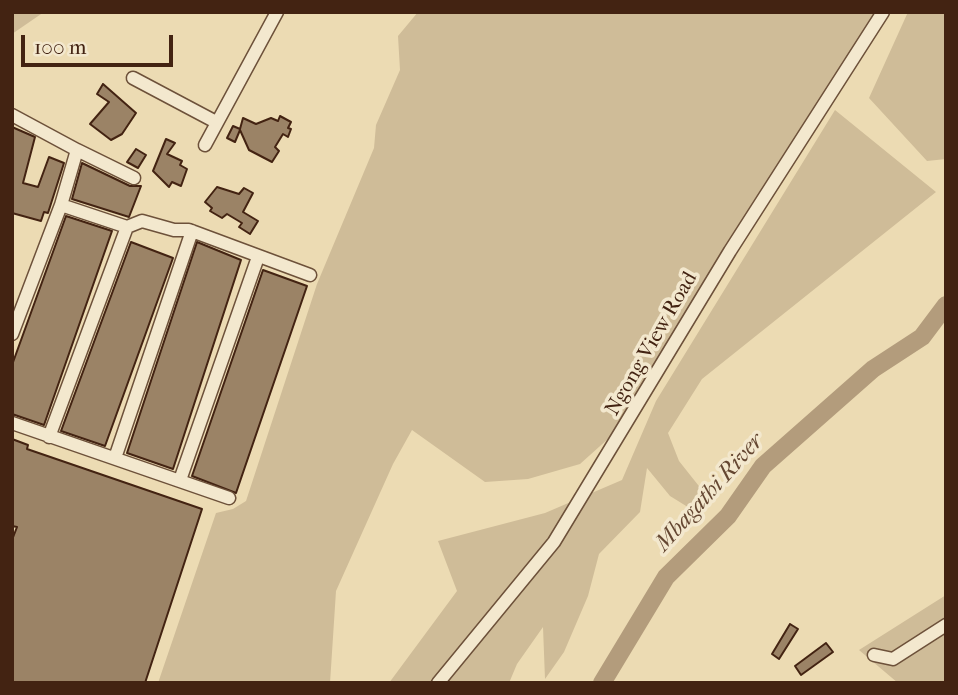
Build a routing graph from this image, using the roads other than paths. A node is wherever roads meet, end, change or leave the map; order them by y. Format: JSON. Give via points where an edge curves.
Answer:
{"nodes":[{"id":1,"x":276,"y":12,"type":"edge"},
{"id":2,"x":883,"y":12,"type":"edge"},
{"id":3,"x":133,"y":78,"type":"dead end"},
{"id":4,"x":12,"y":115,"type":"edge"},
{"id":5,"x":216,"y":122,"type":"junction"},
{"id":6,"x":205,"y":145,"type":"dead end"},
{"id":7,"x":77,"y":150,"type":"junction"},
{"id":8,"x":134,"y":177,"type":"dead end"},
{"id":9,"x":61,"y":205,"type":"junction"},
{"id":10,"x":127,"y":227,"type":"junction"},
{"id":11,"x":192,"y":231,"type":"junction"},
{"id":12,"x":258,"y":257,"type":"junction"},
{"id":13,"x":310,"y":275,"type":"dead end"},
{"id":14,"x":12,"y":334,"type":"edge"},
{"id":15,"x":12,"y":423,"type":"edge"},
{"id":16,"x":49,"y":437,"type":"junction"},
{"id":17,"x":115,"y":458,"type":"junction"},
{"id":18,"x":180,"y":480,"type":"junction"},
{"id":19,"x":229,"y":498,"type":"dead end"},
{"id":20,"x":946,"y":625,"type":"edge"},
{"id":21,"x":874,"y":655,"type":"dead end"},
{"id":22,"x":438,"y":683,"type":"edge"}],
"edges":[{"from":1,"to":5,"type":"street"},
{"from":2,"to":22,"type":"street","name":"Ngong View Road","via":[[730,251],[554,542]]},
{"from":3,"to":5,"type":"street"},
{"from":4,"to":7,"type":"street"},
{"from":5,"to":6,"type":"street"},
{"from":7,"to":8,"type":"street"},
{"from":7,"to":9,"type":"street"},
{"from":9,"to":10,"type":"street"},
{"from":9,"to":14,"type":"street"},
{"from":10,"to":11,"type":"street","via":[[142,221]]},
{"from":10,"to":16,"type":"street"},
{"from":11,"to":12,"type":"street"},
{"from":11,"to":17,"type":"street"},
{"from":12,"to":13,"type":"street"},
{"from":12,"to":18,"type":"street"},
{"from":15,"to":16,"type":"street"},
{"from":16,"to":17,"type":"street"},
{"from":17,"to":18,"type":"street"},
{"from":18,"to":19,"type":"street"},
{"from":20,"to":21,"type":"street","via":[[893,659]]}]}
